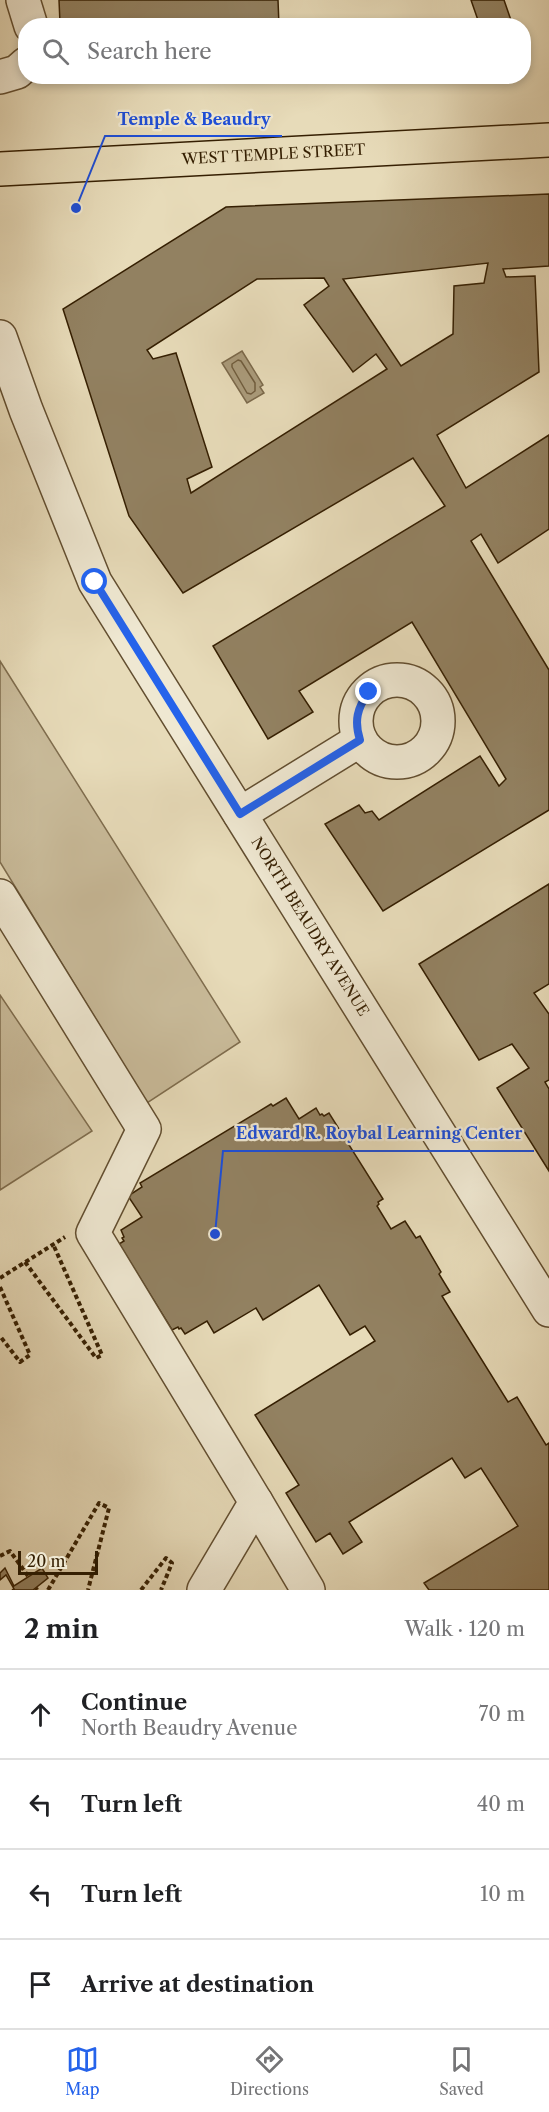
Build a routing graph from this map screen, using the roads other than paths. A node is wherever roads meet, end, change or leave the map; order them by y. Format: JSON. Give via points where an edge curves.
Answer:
{"nodes":[{"id":1,"x":23,"y":0,"type":"edge"},
{"id":2,"x":29,"y":18,"type":"edge"},
{"id":3,"x":18,"y":71,"type":"edge"},
{"id":4,"x":0,"y":77,"type":"edge"},
{"id":5,"x":549,"y":140,"type":"edge"},
{"id":6,"x":0,"y":169,"type":"edge"},
{"id":7,"x":0,"y":337,"type":"edge"},
{"id":8,"x":360,"y":740,"type":"dead end"},
{"id":9,"x":240,"y":814,"type":"junction"},
{"id":10,"x":0,"y":896,"type":"edge"},
{"id":11,"x":549,"y":1310,"type":"edge"},
{"id":12,"x":256,"y":1502,"type":"junction"},
{"id":13,"x":204,"y":1590,"type":"edge"},
{"id":14,"x":308,"y":1590,"type":"edge"}],
"edges":[{"from":1,"to":2,"type":"street"},
{"from":3,"to":4,"type":"street"},
{"from":5,"to":6,"type":"main road","name":"WEST TEMPLE STREET"},
{"from":7,"to":9,"type":"street","name":"NORTH BEAUDRY AVENUE","via":[[95,582]]},
{"from":8,"to":9,"type":"street"},
{"from":9,"to":11,"type":"street","name":"NORTH BEAUDRY AVENUE"},
{"from":10,"to":12,"type":"street","via":[[144,1129],[93,1233]]},
{"from":12,"to":13,"type":"street"},
{"from":12,"to":14,"type":"street"}]}
